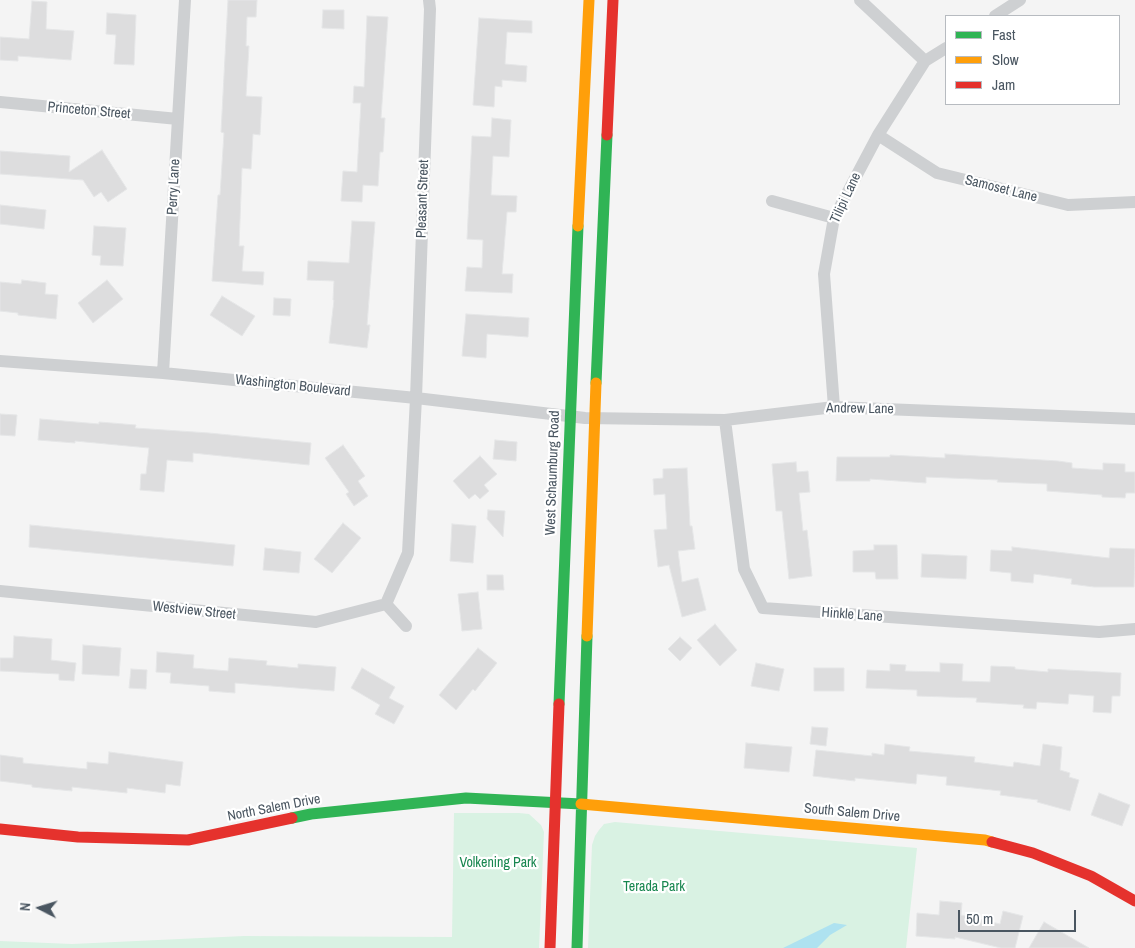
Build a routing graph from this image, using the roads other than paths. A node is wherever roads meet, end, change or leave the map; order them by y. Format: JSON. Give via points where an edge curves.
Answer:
{"nodes":[{"id":1,"x":185,"y":0,"type":"edge"},
{"id":2,"x":429,"y":0,"type":"edge"},
{"id":3,"x":589,"y":0,"type":"edge"},
{"id":4,"x":614,"y":0,"type":"edge"},
{"id":5,"x":860,"y":0,"type":"edge"},
{"id":6,"x":1020,"y":0,"type":"edge"},
{"id":7,"x":997,"y":15,"type":"edge"},
{"id":8,"x":945,"y":49,"type":"edge"},
{"id":9,"x":925,"y":62,"type":"junction"},
{"id":10,"x":0,"y":102,"type":"edge"},
{"id":11,"x":178,"y":119,"type":"junction"},
{"id":12,"x":878,"y":135,"type":"junction"},
{"id":13,"x":772,"y":202,"type":"dead end"},
{"id":14,"x":1135,"y":202,"type":"edge"},
{"id":15,"x":834,"y":218,"type":"junction"},
{"id":16,"x":0,"y":361,"type":"edge"},
{"id":17,"x":163,"y":373,"type":"junction"},
{"id":18,"x":416,"y":398,"type":"junction"},
{"id":19,"x":834,"y":407,"type":"junction"},
{"id":20,"x":570,"y":416,"type":"junction"},
{"id":21,"x":590,"y":418,"type":"junction"},
{"id":22,"x":1135,"y":419,"type":"edge"},
{"id":23,"x":725,"y":420,"type":"junction"},
{"id":24,"x":0,"y":592,"type":"edge"},
{"id":25,"x":386,"y":604,"type":"junction"},
{"id":26,"x":406,"y":626,"type":"dead end"},
{"id":27,"x":1135,"y":629,"type":"edge"},
{"id":28,"x":554,"y":802,"type":"junction"},
{"id":29,"x":582,"y":805,"type":"junction"},
{"id":30,"x":0,"y":829,"type":"edge"},
{"id":31,"x":1135,"y":901,"type":"edge"},
{"id":32,"x":550,"y":948,"type":"edge"},
{"id":33,"x":577,"y":948,"type":"edge"}],
"edges":[{"from":1,"to":11,"type":"street","name":"Perry Lane"},
{"from":2,"to":18,"type":"street","name":"Pleasant Street"},
{"from":3,"to":20,"type":"main road","name":"West Schaumburg Road"},
{"from":4,"to":21,"type":"main road"},
{"from":5,"to":9,"type":"street"},
{"from":6,"to":7,"type":"street"},
{"from":8,"to":9,"type":"street","name":"Tilipi Lane"},
{"from":9,"to":12,"type":"street","name":"Tilipi Lane"},
{"from":10,"to":11,"type":"street","name":"Princeton Street"},
{"from":11,"to":17,"type":"street","name":"Perry Lane"},
{"from":12,"to":14,"type":"street","name":"Samoset Lane","via":[[937,173],[1068,206]]},
{"from":12,"to":15,"type":"street","name":"Tilipi Lane"},
{"from":13,"to":15,"type":"street"},
{"from":15,"to":19,"type":"street","name":"Tilipi Lane","via":[[824,274]]},
{"from":16,"to":17,"type":"street","name":"Washington Boulevard"},
{"from":17,"to":18,"type":"street","name":"Washington Boulevard"},
{"from":18,"to":20,"type":"street","name":"Washington Boulevard"},
{"from":18,"to":25,"type":"street","via":[[408,553]]},
{"from":19,"to":22,"type":"street","name":"Andrew Lane"},
{"from":19,"to":23,"type":"street","name":"Andrew Lane"},
{"from":20,"to":21,"type":"street","name":"Washington Boulevard"},
{"from":20,"to":28,"type":"main road","name":"West Schaumburg Road"},
{"from":21,"to":23,"type":"street","name":"Andrew Lane"},
{"from":21,"to":29,"type":"main road"},
{"from":23,"to":27,"type":"street","name":"Hinkle Lane","via":[[744,569],[763,608],[1099,632]]},
{"from":24,"to":25,"type":"street","name":"Westview Street","via":[[316,622]]},
{"from":25,"to":26,"type":"street"},
{"from":28,"to":29,"type":"main road","name":"South Salem Drive"},
{"from":28,"to":30,"type":"main road","name":"North Salem Drive","via":[[456,798],[312,814],[188,840],[78,837]]},
{"from":28,"to":32,"type":"main road","name":"West Schaumburg Road"},
{"from":29,"to":31,"type":"main road","name":"South Salem Drive","via":[[985,840],[1033,853],[1091,876]]},
{"from":29,"to":33,"type":"main road"}]}
